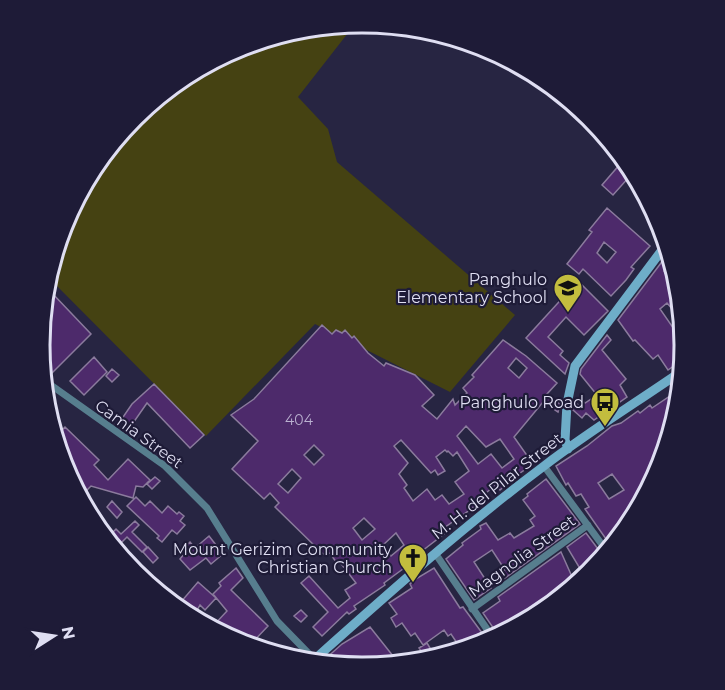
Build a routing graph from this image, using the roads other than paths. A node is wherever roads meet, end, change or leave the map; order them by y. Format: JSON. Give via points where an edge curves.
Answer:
{"nodes":[{"id":1,"x":660,"y":252,"type":"edge"},
{"id":2,"x":673,"y":378,"type":"edge"},
{"id":3,"x":53,"y":387,"type":"edge"},
{"id":4,"x":568,"y":448,"type":"junction"},
{"id":5,"x":544,"y":466,"type":"junction"},
{"id":6,"x":588,"y":525,"type":"junction"},
{"id":7,"x":602,"y":545,"type":"edge"},
{"id":8,"x":435,"y":553,"type":"junction"},
{"id":9,"x":472,"y":609,"type":"junction"},
{"id":10,"x":488,"y":631,"type":"edge"},
{"id":11,"x":309,"y":652,"type":"edge"},
{"id":12,"x":320,"y":654,"type":"edge"}],
"edges":[{"from":1,"to":4,"type":"main road","via":[[575,366],[567,404],[564,440]]},
{"from":2,"to":4,"type":"main road","name":"M. H. del Pilar Street"},
{"from":3,"to":11,"type":"street","name":"Camia Street","via":[[165,466],[207,508],[277,621]]},
{"from":4,"to":5,"type":"main road","name":"M. H. del Pilar Street"},
{"from":5,"to":6,"type":"street"},
{"from":5,"to":8,"type":"main road","name":"M. H. del Pilar Street"},
{"from":6,"to":7,"type":"street"},
{"from":6,"to":9,"type":"street","name":"Magnolia Street"},
{"from":8,"to":9,"type":"street"},
{"from":8,"to":12,"type":"main road","name":"M. H. del Pilar Street"},
{"from":9,"to":10,"type":"street"}]}
